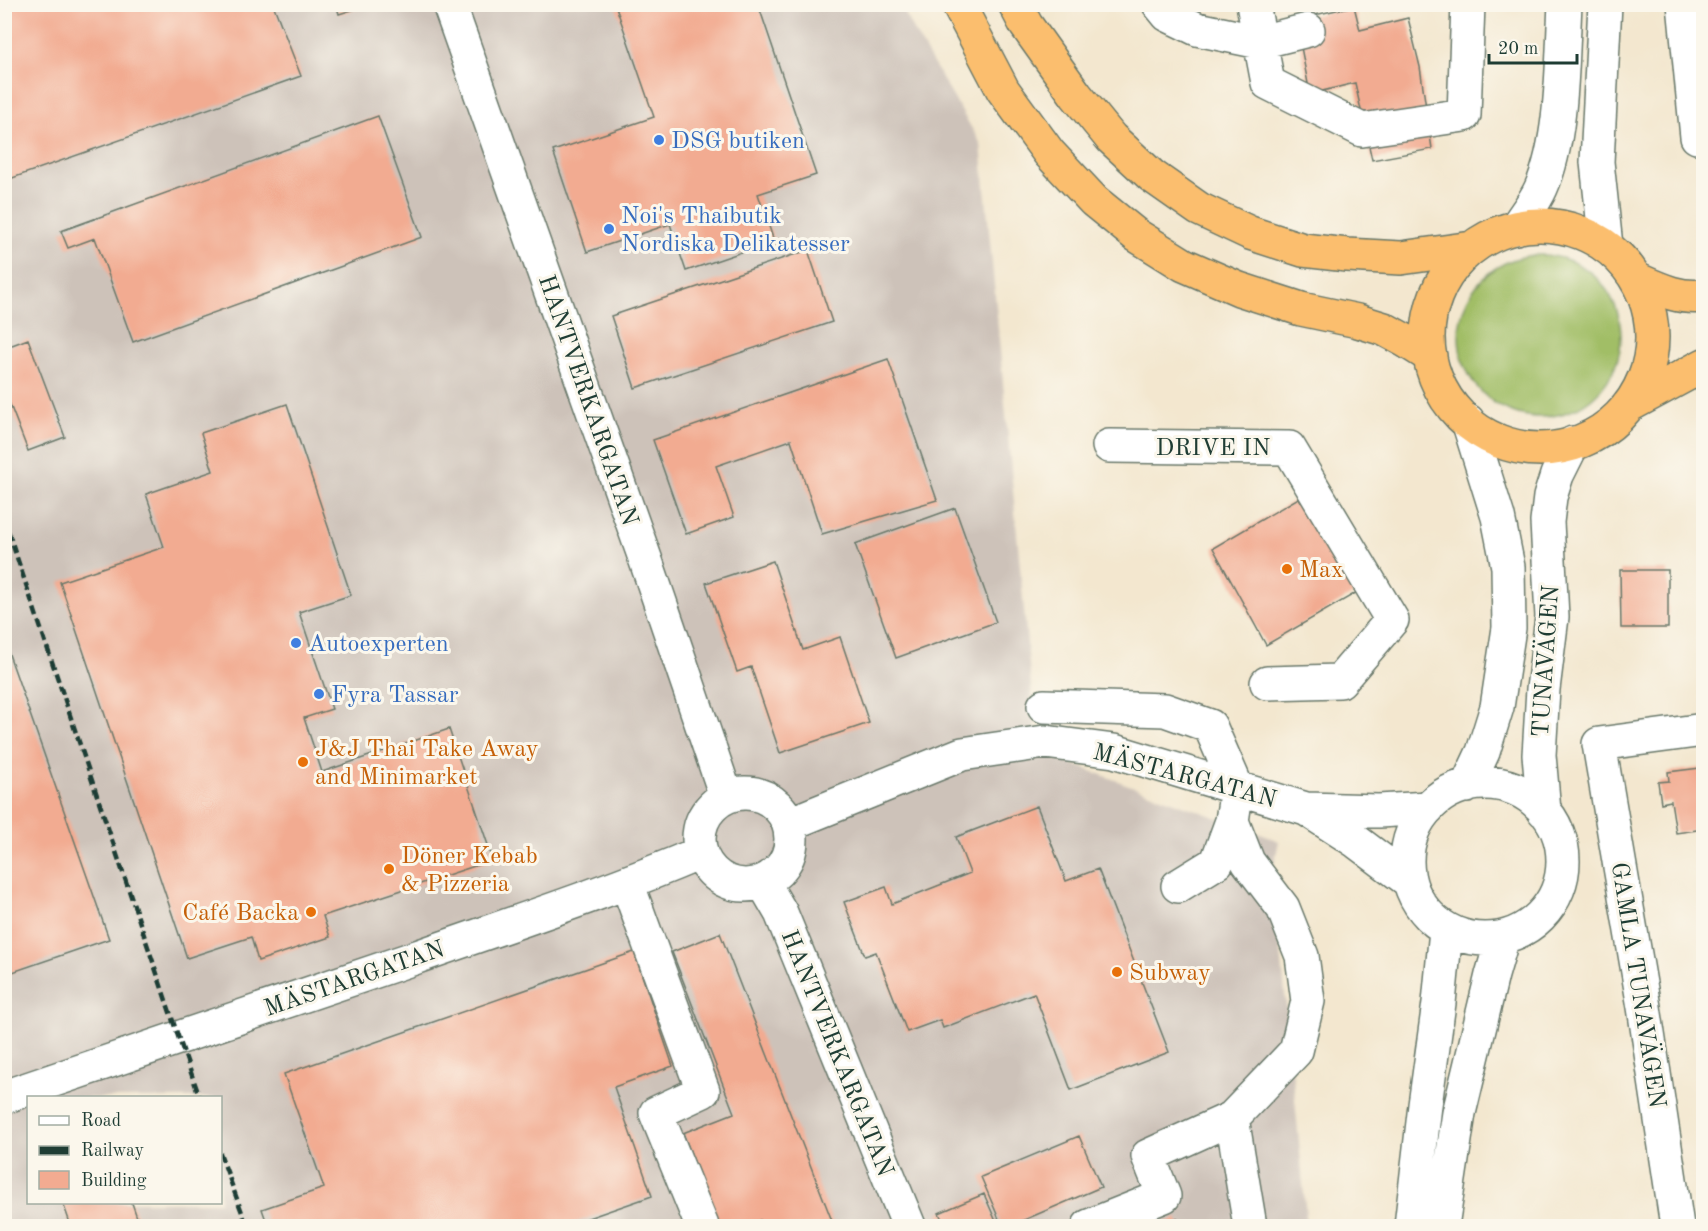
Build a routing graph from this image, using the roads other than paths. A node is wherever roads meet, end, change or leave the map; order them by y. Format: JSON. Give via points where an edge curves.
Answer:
{"nodes":[{"id":1,"x":449,"y":4,"type":"edge"},
{"id":2,"x":958,"y":4,"type":"edge"},
{"id":3,"x":1015,"y":4,"type":"edge"},
{"id":4,"x":1159,"y":4,"type":"edge"},
{"id":5,"x":1253,"y":4,"type":"edge"},
{"id":6,"x":1468,"y":4,"type":"edge"},
{"id":7,"x":1565,"y":4,"type":"edge"},
{"id":8,"x":1605,"y":4,"type":"edge"},
{"id":9,"x":1684,"y":4,"type":"edge"},
{"id":10,"x":1308,"y":30,"type":"dead end"},
{"id":11,"x":1260,"y":42,"type":"junction"},
{"id":12,"x":1704,"y":137,"type":"edge"},
{"id":13,"x":1516,"y":228,"type":"junction"},
{"id":14,"x":1606,"y":246,"type":"junction"},
{"id":15,"x":1472,"y":248,"type":"junction"},
{"id":16,"x":1636,"y":279,"type":"junction"},
{"id":17,"x":1704,"y":296,"type":"edge"},
{"id":18,"x":1430,"y":356,"type":"junction"},
{"id":19,"x":1704,"y":365,"type":"edge"},
{"id":20,"x":1628,"y":406,"type":"junction"},
{"id":21,"x":1468,"y":422,"type":"junction"},
{"id":22,"x":1573,"y":443,"type":"junction"},
{"id":23,"x":1109,"y":447,"type":"dead end"},
{"id":24,"x":1268,"y":683,"type":"dead end"},
{"id":25,"x":1044,"y":706,"type":"dead end"},
{"id":26,"x":1704,"y":730,"type":"edge"},
{"id":27,"x":1467,"y":786,"type":"junction"},
{"id":28,"x":1237,"y":788,"type":"junction"},
{"id":29,"x":726,"y":796,"type":"junction"},
{"id":30,"x":1428,"y":808,"type":"junction"},
{"id":31,"x":1306,"y":809,"type":"junction"},
{"id":32,"x":1544,"y":811,"type":"junction"},
{"id":33,"x":1232,"y":821,"type":"junction"},
{"id":34,"x":789,"y":824,"type":"junction"},
{"id":35,"x":700,"y":853,"type":"junction"},
{"id":36,"x":1409,"y":881,"type":"junction"},
{"id":37,"x":763,"y":882,"type":"junction"},
{"id":38,"x":627,"y":883,"type":"junction"},
{"id":39,"x":1178,"y":886,"type":"dead end"},
{"id":40,"x":1446,"y":930,"type":"junction"},
{"id":41,"x":1503,"y":937,"type":"junction"},
{"id":42,"x":4,"y":1097,"type":"edge"},
{"id":43,"x":1232,"y":1118,"type":"junction"},
{"id":44,"x":702,"y":1227,"type":"edge"},
{"id":45,"x":909,"y":1227,"type":"edge"},
{"id":46,"x":1089,"y":1227,"type":"edge"},
{"id":47,"x":1250,"y":1227,"type":"edge"},
{"id":48,"x":1411,"y":1227,"type":"edge"},
{"id":49,"x":1442,"y":1227,"type":"edge"},
{"id":50,"x":1677,"y":1227,"type":"edge"}],
"edges":[{"from":1,"to":29,"type":"street","name":"HANTVERKARGATAN"},
{"from":2,"to":18,"type":"highway","via":[[1003,90],[1049,153],[1094,201],[1136,235],[1185,265],[1239,289],[1384,329]]},
{"from":3,"to":15,"type":"highway","via":[[1076,95],[1111,138],[1152,176],[1199,209],[1250,233],[1303,250],[1401,258]]},
{"from":4,"to":11,"type":"street","via":[[1168,15],[1197,29]]},
{"from":5,"to":11,"type":"street"},
{"from":6,"to":11,"type":"street","via":[[1464,116],[1362,130],[1268,83]]},
{"from":7,"to":13,"type":"street","via":[[1552,155],[1541,189]]},
{"from":8,"to":14,"type":"street","via":[[1597,162]]},
{"from":9,"to":12,"type":"street","via":[[1697,137]]},
{"from":10,"to":11,"type":"street"},
{"from":13,"to":14,"type":"highway","via":[[1554,225],[1572,229]]},
{"from":13,"to":15,"type":"highway"},
{"from":14,"to":16,"type":"highway"},
{"from":15,"to":18,"type":"highway","via":[[1439,288],[1430,321]]},
{"from":16,"to":17,"type":"highway","via":[[1669,294]]},
{"from":16,"to":20,"type":"highway","via":[[1650,315],[1652,344],[1647,372]]},
{"from":18,"to":21,"type":"highway","via":[[1443,392]]},
{"from":19,"to":20,"type":"highway"},
{"from":20,"to":22,"type":"highway","via":[[1603,429]]},
{"from":21,"to":22,"type":"highway","via":[[1518,446],[1555,447]]},
{"from":21,"to":27,"type":"street","name":"TUNAVÄGEN","via":[[1508,567],[1509,628],[1497,707]]},
{"from":22,"to":32,"type":"street","name":"TUNAVÄGEN","via":[[1557,475],[1547,522],[1552,617],[1539,755]]},
{"from":23,"to":24,"type":"street","name":"DRIVE IN","via":[[1288,448],[1392,620],[1340,681]]},
{"from":25,"to":28,"type":"street","via":[[1165,710],[1210,726]]},
{"from":26,"to":50,"type":"street","name":"GAMLA TUNAVÄGEN","via":[[1599,744]]},
{"from":27,"to":30,"type":"street","via":[[1445,794]]},
{"from":27,"to":32,"type":"street","via":[[1488,783],[1509,788],[1528,796]]},
{"from":28,"to":31,"type":"street","name":"MÄSTARGATAN"},
{"from":28,"to":33,"type":"street"},
{"from":28,"to":34,"type":"street","name":"MÄSTARGATAN","via":[[1114,751],[1045,742],[962,754]]},
{"from":29,"to":34,"type":"street","via":[[749,793],[771,800]]},
{"from":29,"to":35,"type":"street","via":[[705,814],[698,839]]},
{"from":30,"to":31,"type":"street","name":"MÄSTARGATAN"},
{"from":30,"to":36,"type":"street","via":[[1409,842]]},
{"from":31,"to":36,"type":"street","name":"MÄSTARGATAN"},
{"from":32,"to":41,"type":"street","via":[[1561,846],[1563,866],[1559,885],[1538,918]]},
{"from":33,"to":39,"type":"street","via":[[1217,862]]},
{"from":33,"to":43,"type":"street","via":[[1248,862],[1283,908],[1302,956],[1308,1001],[1296,1050]]},
{"from":34,"to":37,"type":"street","via":[[790,852],[775,875]]},
{"from":35,"to":37,"type":"street","via":[[718,878],[748,886]]},
{"from":35,"to":38,"type":"street","name":"MÄSTARGATAN"},
{"from":36,"to":40,"type":"street","via":[[1424,910]]},
{"from":37,"to":45,"type":"street","name":"HANTVERKARGATAN","via":[[781,913]]},
{"from":38,"to":42,"type":"street","name":"MÄSTARGATAN"},
{"from":38,"to":44,"type":"street","via":[[703,1091],[656,1113]]},
{"from":40,"to":41,"type":"street","via":[[1466,937]]},
{"from":40,"to":48,"type":"street"},
{"from":41,"to":49,"type":"street","via":[[1459,1113]]},
{"from":43,"to":46,"type":"street","via":[[1148,1156],[1164,1196]]},
{"from":43,"to":47,"type":"street"}]}
